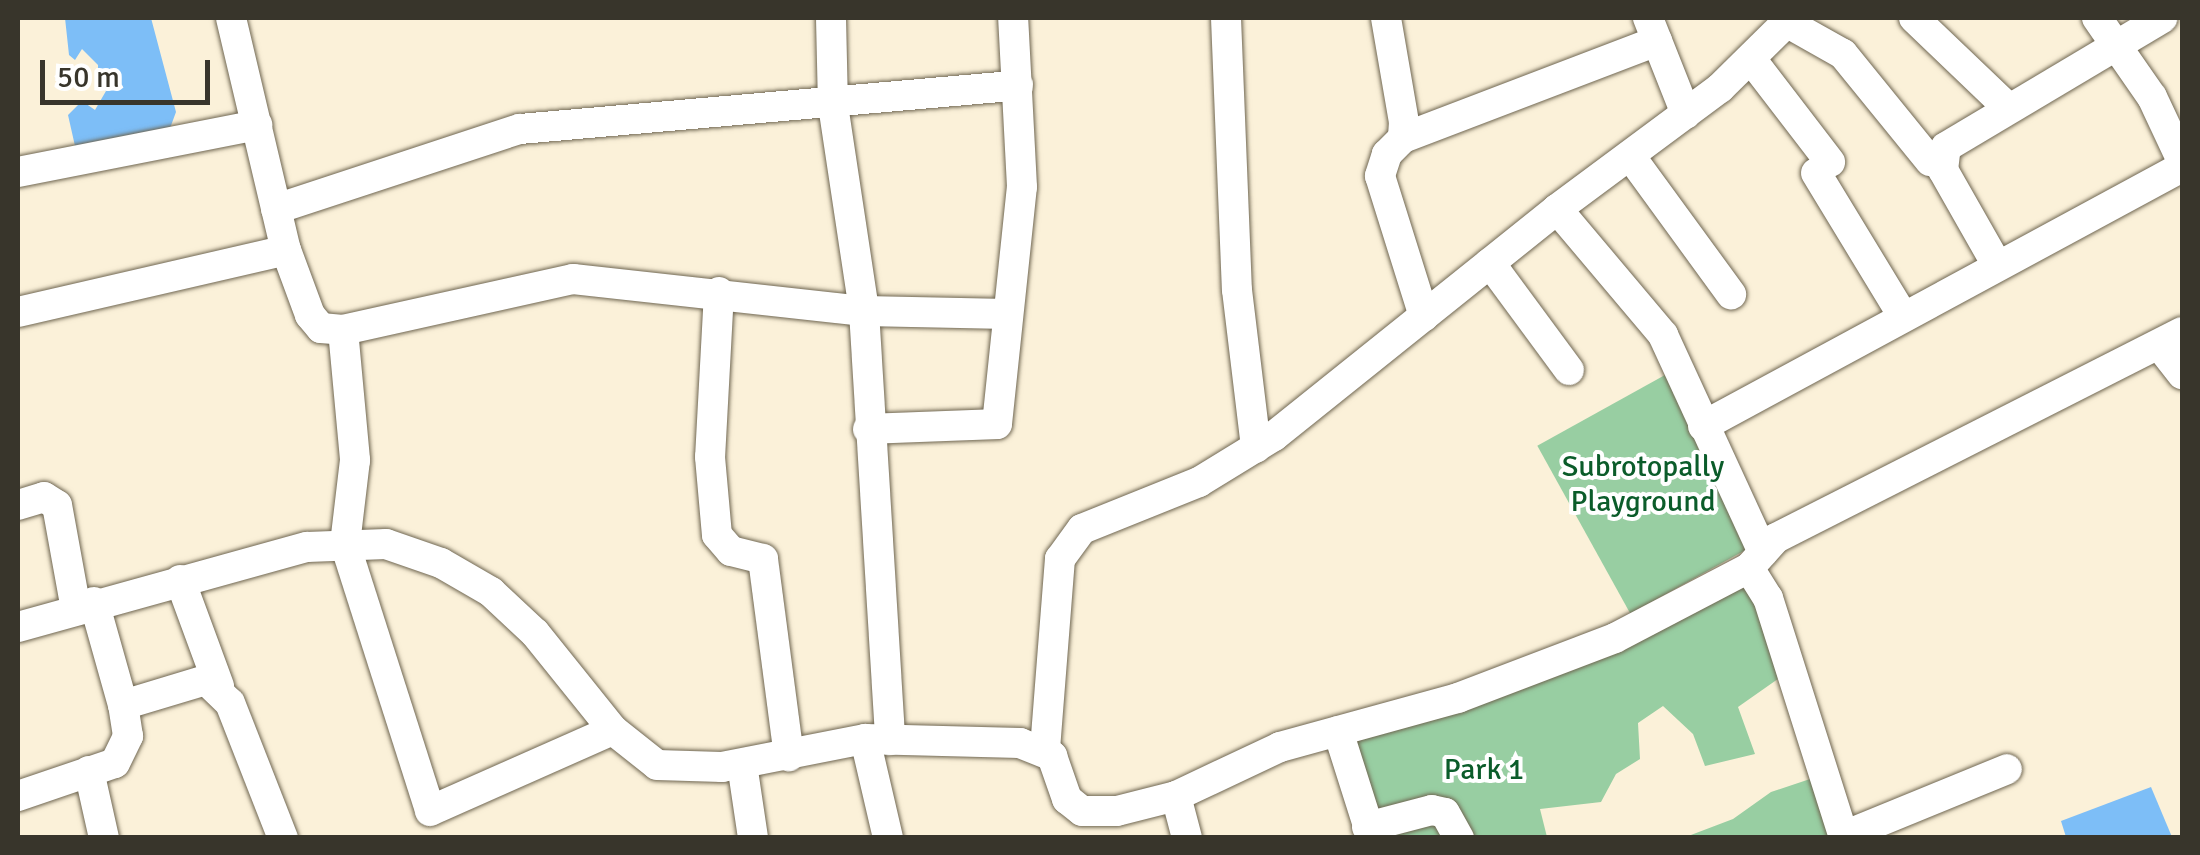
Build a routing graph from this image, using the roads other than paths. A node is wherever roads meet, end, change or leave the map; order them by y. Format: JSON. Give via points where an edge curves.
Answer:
{"nodes":[{"id":1,"x":231,"y":18,"type":"edge"},
{"id":2,"x":831,"y":18,"type":"edge"},
{"id":3,"x":1013,"y":18,"type":"edge"},
{"id":4,"x":1226,"y":18,"type":"edge"},
{"id":5,"x":1386,"y":18,"type":"edge"},
{"id":6,"x":1914,"y":18,"type":"edge"},
{"id":7,"x":2097,"y":18,"type":"edge"},
{"id":8,"x":2162,"y":18,"type":"edge"},
{"id":9,"x":1788,"y":20,"type":"edge"},
{"id":10,"x":1653,"y":29,"type":"edge"},
{"id":11,"x":2118,"y":44,"type":"junction"},
{"id":12,"x":1751,"y":59,"type":"junction"},
{"id":13,"x":1018,"y":85,"type":"junction"},
{"id":14,"x":834,"y":106,"type":"junction"},
{"id":15,"x":2007,"y":107,"type":"junction"},
{"id":16,"x":1686,"y":114,"type":"junction"},
{"id":17,"x":257,"y":126,"type":"junction"},
{"id":18,"x":1403,"y":138,"type":"junction"},
{"id":19,"x":2180,"y":152,"type":"edge"},
{"id":20,"x":1631,"y":157,"type":"junction"},
{"id":21,"x":1930,"y":161,"type":"dead end"},
{"id":22,"x":18,"y":172,"type":"edge"},
{"id":23,"x":276,"y":209,"type":"junction"},
{"id":24,"x":1558,"y":209,"type":"junction"},
{"id":25,"x":286,"y":250,"type":"junction"},
{"id":26,"x":1490,"y":263,"type":"junction"},
{"id":27,"x":1996,"y":265,"type":"junction"},
{"id":28,"x":719,"y":292,"type":"junction"},
{"id":29,"x":1731,"y":294,"type":"dead end"},
{"id":30,"x":864,"y":311,"type":"junction"},
{"id":31,"x":18,"y":312,"type":"edge"},
{"id":32,"x":1008,"y":314,"type":"junction"},
{"id":33,"x":1424,"y":316,"type":"junction"},
{"id":34,"x":1903,"y":316,"type":"junction"},
{"id":35,"x":342,"y":330,"type":"junction"},
{"id":36,"x":2172,"y":339,"type":"edge"},
{"id":37,"x":1569,"y":370,"type":"dead end"},
{"id":38,"x":2182,"y":374,"type":"edge"},
{"id":39,"x":1703,"y":426,"type":"junction"},
{"id":40,"x":868,"y":429,"type":"junction"},
{"id":41,"x":1256,"y":448,"type":"junction"},
{"id":42,"x":18,"y":504,"type":"edge"},
{"id":43,"x":346,"y":544,"type":"junction"},
{"id":44,"x":1756,"y":560,"type":"junction"},
{"id":45,"x":180,"y":580,"type":"junction"},
{"id":46,"x":85,"y":606,"type":"junction"},
{"id":47,"x":18,"y":626,"type":"edge"},
{"id":48,"x":219,"y":686,"type":"junction"},
{"id":49,"x":123,"y":705,"type":"junction"},
{"id":50,"x":613,"y":730,"type":"junction"},
{"id":51,"x":1338,"y":731,"type":"junction"},
{"id":52,"x":878,"y":740,"type":"junction"},
{"id":53,"x":1045,"y":749,"type":"junction"},
{"id":54,"x":789,"y":756,"type":"junction"},
{"id":55,"x":742,"y":764,"type":"junction"},
{"id":56,"x":2006,"y":769,"type":"dead end"},
{"id":57,"x":89,"y":771,"type":"junction"},
{"id":58,"x":18,"y":796,"type":"edge"},
{"id":59,"x":1176,"y":796,"type":"junction"},
{"id":60,"x":1077,"y":824,"type":"edge"},
{"id":61,"x":1369,"y":832,"type":"edge"},
{"id":62,"x":1844,"y":837,"type":"edge"},
{"id":63,"x":104,"y":838,"type":"edge"},
{"id":64,"x":283,"y":838,"type":"edge"},
{"id":65,"x":753,"y":838,"type":"edge"},
{"id":66,"x":888,"y":838,"type":"edge"},
{"id":67,"x":1187,"y":838,"type":"edge"},
{"id":68,"x":1459,"y":838,"type":"edge"}],
"edges":[{"from":1,"to":17,"type":"street"},
{"from":2,"to":14,"type":"street"},
{"from":3,"to":13,"type":"street"},
{"from":4,"to":41,"type":"street","via":[[1237,290]]},
{"from":5,"to":18,"type":"street"},
{"from":6,"to":15,"type":"street"},
{"from":7,"to":11,"type":"street"},
{"from":8,"to":11,"type":"street"},
{"from":9,"to":12,"type":"street"},
{"from":9,"to":21,"type":"street","via":[[1843,54]]},
{"from":10,"to":16,"type":"street"},
{"from":10,"to":18,"type":"street"},
{"from":11,"to":15,"type":"street"},
{"from":11,"to":19,"type":"street"},
{"from":12,"to":16,"type":"street"},
{"from":12,"to":34,"type":"street","via":[[1823,168]]},
{"from":13,"to":14,"type":"street"},
{"from":13,"to":32,"type":"street","via":[[1022,187]]},
{"from":14,"to":23,"type":"street","via":[[520,129]]},
{"from":14,"to":30,"type":"street"},
{"from":15,"to":27,"type":"street","via":[[1946,147],[1940,160]]},
{"from":16,"to":20,"type":"street"},
{"from":17,"to":22,"type":"street"},
{"from":17,"to":23,"type":"street"},
{"from":18,"to":33,"type":"street","via":[[1387,154],[1380,176]]},
{"from":19,"to":27,"type":"street"},
{"from":20,"to":24,"type":"street"},
{"from":20,"to":29,"type":"street"},
{"from":23,"to":25,"type":"street"},
{"from":24,"to":26,"type":"street"},
{"from":24,"to":39,"type":"street","via":[[1663,336]]},
{"from":25,"to":31,"type":"street"},
{"from":25,"to":35,"type":"street","via":[[310,315],[322,328]]},
{"from":26,"to":33,"type":"street"},
{"from":26,"to":37,"type":"street"},
{"from":27,"to":34,"type":"street"},
{"from":28,"to":30,"type":"street"},
{"from":28,"to":35,"type":"street","via":[[573,279]]},
{"from":28,"to":54,"type":"street","via":[[710,457],[716,535],[730,551],[763,559]]},
{"from":30,"to":32,"type":"street"},
{"from":30,"to":40,"type":"street"},
{"from":32,"to":40,"type":"street","via":[[996,424]]},
{"from":33,"to":41,"type":"street"},
{"from":34,"to":39,"type":"street"},
{"from":35,"to":43,"type":"street","via":[[355,460]]},
{"from":36,"to":38,"type":"street"},
{"from":36,"to":44,"type":"street","via":[[1776,538]]},
{"from":39,"to":44,"type":"street"},
{"from":40,"to":52,"type":"street"},
{"from":41,"to":53,"type":"street","via":[[1199,482],[1099,520],[1065,548]]},
{"from":42,"to":46,"type":"street","via":[[44,498],[57,505]]},
{"from":43,"to":45,"type":"street","via":[[307,547]]},
{"from":43,"to":50,"type":"street","via":[[386,544],[441,563],[491,592],[535,633]]},
{"from":43,"to":50,"type":"street","via":[[430,811]]},
{"from":44,"to":51,"type":"street","via":[[1615,638],[1458,698]]},
{"from":44,"to":62,"type":"street"},
{"from":45,"to":46,"type":"street"},
{"from":45,"to":48,"type":"street"},
{"from":46,"to":47,"type":"street"},
{"from":46,"to":49,"type":"street"},
{"from":48,"to":49,"type":"street","via":[[195,682]]},
{"from":48,"to":64,"type":"street"},
{"from":49,"to":57,"type":"street","via":[[125,752]]},
{"from":50,"to":55,"type":"street","via":[[657,765]]},
{"from":51,"to":59,"type":"street","via":[[1280,747]]},
{"from":51,"to":61,"type":"street"},
{"from":52,"to":53,"type":"street"},
{"from":52,"to":54,"type":"street"},
{"from":52,"to":66,"type":"street"},
{"from":53,"to":60,"type":"street"},
{"from":54,"to":55,"type":"street"},
{"from":55,"to":65,"type":"street"},
{"from":56,"to":62,"type":"street"},
{"from":57,"to":58,"type":"street"},
{"from":57,"to":63,"type":"street"},
{"from":59,"to":60,"type":"street"},
{"from":59,"to":67,"type":"street"},
{"from":61,"to":68,"type":"street","via":[[1432,810],[1445,812]]}]}
